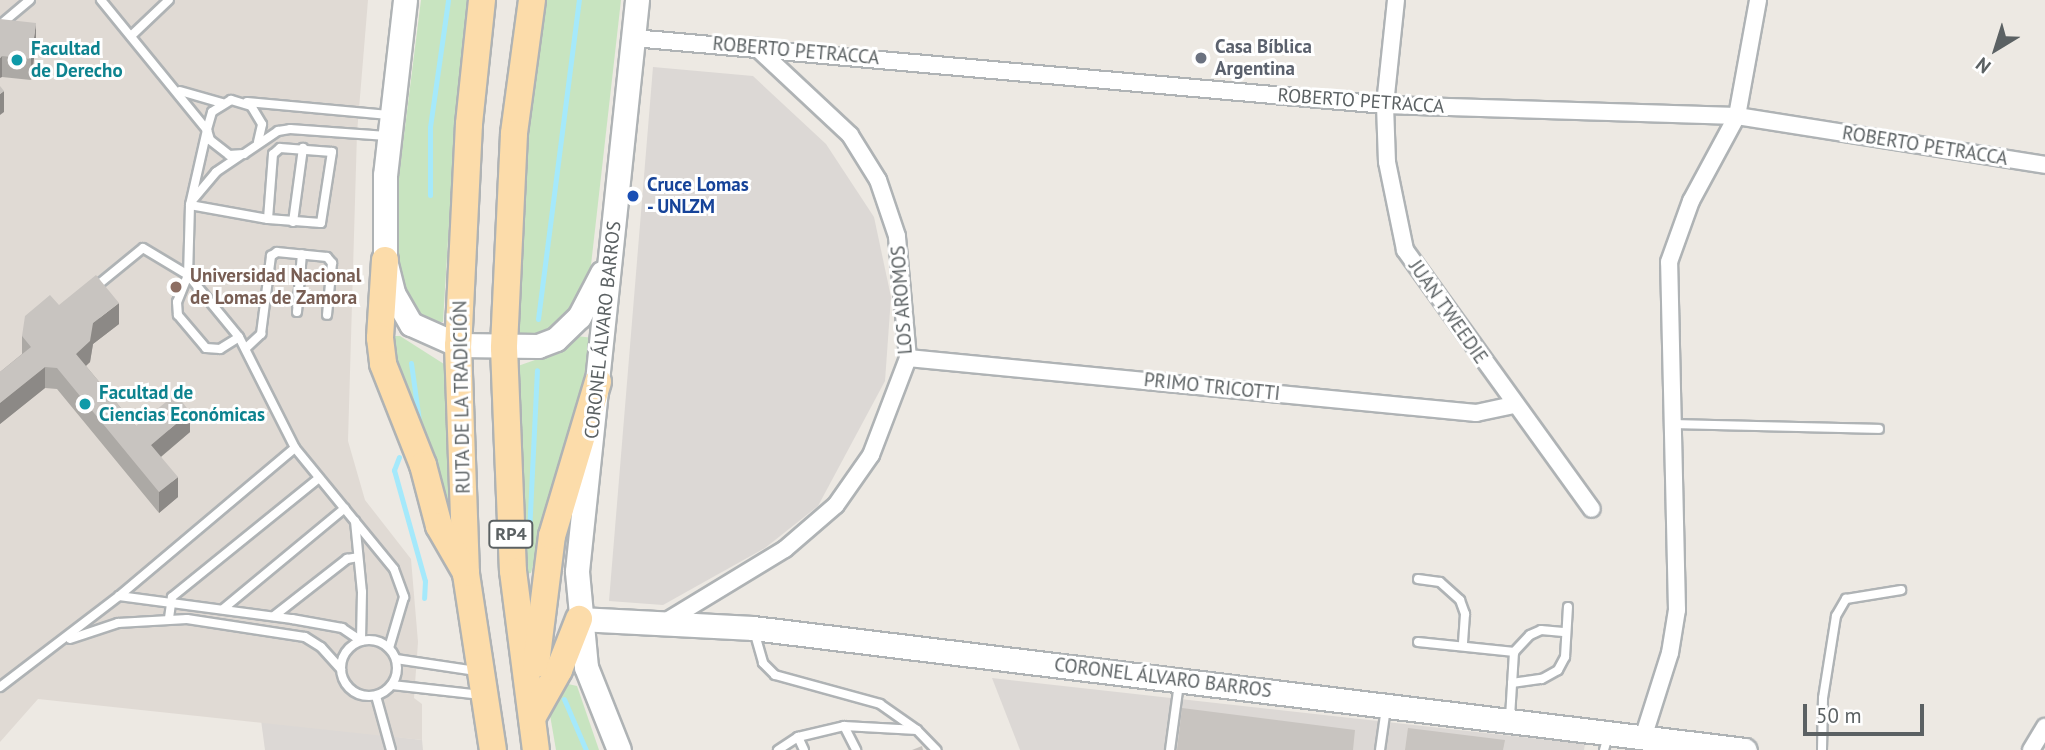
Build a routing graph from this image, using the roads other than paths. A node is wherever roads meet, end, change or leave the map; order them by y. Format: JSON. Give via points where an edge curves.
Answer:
{"nodes":[{"id":1,"x":30,"y":0,"type":"edge"},
{"id":2,"x":101,"y":0,"type":"edge"},
{"id":3,"x":169,"y":0,"type":"edge"},
{"id":4,"x":405,"y":0,"type":"edge"},
{"id":5,"x":482,"y":0,"type":"edge"},
{"id":6,"x":532,"y":0,"type":"edge"},
{"id":7,"x":637,"y":0,"type":"edge"},
{"id":8,"x":1396,"y":0,"type":"edge"},
{"id":9,"x":1758,"y":0,"type":"edge"},
{"id":10,"x":0,"y":25,"type":"edge"},
{"id":11,"x":131,"y":36,"type":"junction"},
{"id":12,"x":633,"y":38,"type":"junction"},
{"id":13,"x":755,"y":47,"type":"junction"},
{"id":14,"x":180,"y":91,"type":"junction"},
{"id":15,"x":242,"y":101,"type":"junction"},
{"id":16,"x":222,"y":103,"type":"junction"},
{"id":17,"x":1385,"y":105,"type":"junction"},
{"id":18,"x":1737,"y":116,"type":"junction"},
{"id":19,"x":390,"y":125,"type":"junction"},
{"id":20,"x":207,"y":130,"type":"junction"},
{"id":21,"x":258,"y":142,"type":"junction"},
{"id":22,"x":303,"y":148,"type":"junction"},
{"id":23,"x":244,"y":154,"type":"junction"},
{"id":24,"x":2045,"y":165,"type":"edge"},
{"id":25,"x":190,"y":205,"type":"junction"},
{"id":26,"x":268,"y":219,"type":"junction"},
{"id":27,"x":293,"y":222,"type":"junction"},
{"id":28,"x":612,"y":243,"type":"junction"},
{"id":29,"x":302,"y":254,"type":"junction"},
{"id":30,"x":385,"y":260,"type":"junction"},
{"id":31,"x":188,"y":275,"type":"junction"},
{"id":32,"x":88,"y":293,"type":"edge"},
{"id":33,"x":297,"y":312,"type":"dead end"},
{"id":34,"x":327,"y":315,"type":"dead end"},
{"id":35,"x":239,"y":337,"type":"junction"},
{"id":36,"x":458,"y":345,"type":"junction"},
{"id":37,"x":246,"y":348,"type":"junction"},
{"id":38,"x":504,"y":348,"type":"junction"},
{"id":39,"x":908,"y":358,"type":"junction"},
{"id":40,"x":598,"y":382,"type":"junction"},
{"id":41,"x":1514,"y":405,"type":"junction"},
{"id":42,"x":1676,"y":424,"type":"junction"},
{"id":43,"x":1879,"y":429,"type":"dead end"},
{"id":44,"x":295,"y":448,"type":"junction"},
{"id":45,"x":319,"y":478,"type":"junction"},
{"id":46,"x":345,"y":508,"type":"junction"},
{"id":47,"x":1592,"y":509,"type":"dead end"},
{"id":48,"x":355,"y":521,"type":"junction"},
{"id":49,"x":358,"y":557,"type":"junction"},
{"id":50,"x":466,"y":574,"type":"junction"},
{"id":51,"x":1418,"y":579,"type":"dead end"},
{"id":52,"x":1900,"y":590,"type":"dead end"},
{"id":53,"x":119,"y":596,"type":"junction"},
{"id":54,"x":170,"y":602,"type":"junction"},
{"id":55,"x":1568,"y":607,"type":"dead end"},
{"id":56,"x":223,"y":609,"type":"junction"},
{"id":57,"x":274,"y":617,"type":"junction"},
{"id":58,"x":169,"y":618,"type":"junction"},
{"id":59,"x":292,"y":619,"type":"junction"},
{"id":60,"x":579,"y":619,"type":"junction"},
{"id":61,"x":665,"y":622,"type":"junction"},
{"id":62,"x":753,"y":628,"type":"junction"},
{"id":63,"x":1566,"y":632,"type":"junction"},
{"id":64,"x":290,"y":636,"type":"junction"},
{"id":65,"x":361,"y":641,"type":"junction"},
{"id":66,"x":1418,"y":642,"type":"dead end"},
{"id":67,"x":61,"y":643,"type":"junction"},
{"id":68,"x":1463,"y":646,"type":"junction"},
{"id":69,"x":389,"y":648,"type":"junction"},
{"id":70,"x":1514,"y":652,"type":"junction"},
{"id":71,"x":396,"y":659,"type":"junction"},
{"id":72,"x":341,"y":669,"type":"junction"},
{"id":73,"x":1179,"y":680,"type":"junction"},
{"id":74,"x":1512,"y":683,"type":"junction"},
{"id":75,"x":481,"y":684,"type":"junction"},
{"id":76,"x":393,"y":685,"type":"junction"},
{"id":77,"x":0,"y":687,"type":"edge"},
{"id":78,"x":376,"y":696,"type":"junction"},
{"id":79,"x":1386,"y":706,"type":"junction"},
{"id":80,"x":532,"y":718,"type":"junction"},
{"id":81,"x":1509,"y":721,"type":"junction"},
{"id":82,"x":844,"y":726,"type":"junction"},
{"id":83,"x":2045,"y":727,"type":"edge"},
{"id":84,"x":917,"y":730,"type":"junction"},
{"id":85,"x":798,"y":737,"type":"junction"},
{"id":86,"x":1643,"y":738,"type":"junction"},
{"id":87,"x":1606,"y":742,"type":"edge"},
{"id":88,"x":391,"y":750,"type":"edge"},
{"id":89,"x":493,"y":750,"type":"edge"},
{"id":90,"x":536,"y":750,"type":"edge"},
{"id":91,"x":619,"y":750,"type":"edge"},
{"id":92,"x":778,"y":750,"type":"edge"},
{"id":93,"x":804,"y":750,"type":"edge"},
{"id":94,"x":856,"y":750,"type":"edge"},
{"id":95,"x":936,"y":750,"type":"edge"},
{"id":96,"x":1170,"y":750,"type":"edge"},
{"id":97,"x":1380,"y":750,"type":"edge"},
{"id":98,"x":1745,"y":750,"type":"edge"},
{"id":99,"x":1822,"y":750,"type":"edge"},
{"id":100,"x":2031,"y":750,"type":"edge"}],
"edges":[{"from":1,"to":10,"type":"lane"},
{"from":2,"to":11,"type":"lane"},
{"from":3,"to":11,"type":"lane"},
{"from":4,"to":19,"type":"main road"},
{"from":5,"to":36,"type":"main road","name":"RUTA DE LA TRADICIÓN","number":"RP4","via":[[469,124]]},
{"from":6,"to":38,"type":"main road","number":"RP4","via":[[514,134]]},
{"from":7,"to":12,"type":"main road","name":"CORONEL ÁLVARO BARROS"},
{"from":8,"to":17,"type":"street","name":"JUAN TWEEDIE"},
{"from":9,"to":18,"type":"street"},
{"from":11,"to":14,"type":"lane"},
{"from":12,"to":13,"type":"street","name":"ROBERTO PETRACCA"},
{"from":12,"to":28,"type":"main road","name":"CORONEL ÁLVARO BARROS"},
{"from":13,"to":17,"type":"street","name":"ROBERTO PETRACCA"},
{"from":13,"to":39,"type":"street","name":"LOS AROMOS","via":[[850,135],[878,180],[897,236]]},
{"from":14,"to":16,"type":"lane"},
{"from":14,"to":20,"type":"lane"},
{"from":15,"to":16,"type":"lane"},
{"from":15,"to":19,"type":"lane"},
{"from":15,"to":21,"type":"lane","via":[[258,114],[262,133]]},
{"from":16,"to":20,"type":"lane","via":[[212,112]]},
{"from":17,"to":18,"type":"street","name":"ROBERTO PETRACCA"},
{"from":17,"to":41,"type":"street","name":"JUAN TWEEDIE","via":[[1387,162],[1405,250]]},
{"from":18,"to":24,"type":"street","name":"ROBERTO PETRACCA"},
{"from":18,"to":42,"type":"street","via":[[1691,201],[1669,262],[1667,314]]},
{"from":19,"to":21,"type":"lane","via":[[290,129]]},
{"from":19,"to":30,"type":"main road"},
{"from":20,"to":23,"type":"lane","via":[[220,151]]},
{"from":20,"to":25,"type":"lane"},
{"from":21,"to":23,"type":"lane"},
{"from":22,"to":26,"type":"lane","via":[[280,148],[273,154]]},
{"from":22,"to":27,"type":"lane"},
{"from":22,"to":27,"type":"lane","via":[[332,152],[325,219],[312,224]]},
{"from":23,"to":25,"type":"lane","via":[[216,172]]},
{"from":25,"to":26,"type":"lane"},
{"from":25,"to":31,"type":"lane"},
{"from":26,"to":27,"type":"lane"},
{"from":28,"to":38,"type":"main road","via":[[596,291],[579,317],[556,339],[538,346]]},
{"from":28,"to":40,"type":"main road","name":"CORONEL ÁLVARO BARROS"},
{"from":29,"to":33,"type":"lane"},
{"from":29,"to":34,"type":"lane","via":[[327,257],[332,263]]},
{"from":29,"to":37,"type":"lane","via":[[277,252],[271,256],[261,334]]},
{"from":30,"to":36,"type":"main road","via":[[393,293],[411,324]]},
{"from":30,"to":50,"type":"main road","via":[[383,364],[423,466],[439,526]]},
{"from":31,"to":32,"type":"lane","via":[[144,248]]},
{"from":31,"to":35,"type":"lane"},
{"from":31,"to":35,"type":"lane","via":[[177,302],[178,315],[206,348],[220,349]]},
{"from":35,"to":37,"type":"lane"},
{"from":36,"to":38,"type":"main road"},
{"from":36,"to":50,"type":"main road","name":"RUTA DE LA TRADICIÓN","number":"RP4"},
{"from":37,"to":44,"type":"lane"},
{"from":38,"to":80,"type":"main road","number":"RP4","via":[[513,571]]},
{"from":39,"to":41,"type":"street","name":"PRIMO TRICOTTI","via":[[1476,413]]},
{"from":39,"to":61,"type":"street","name":"LOS AROMOS","via":[[871,455],[836,505],[785,549]]},
{"from":40,"to":60,"type":"main road","name":"CORONEL ÁLVARO BARROS","via":[[577,571]]},
{"from":40,"to":80,"type":"main road","via":[[552,536],[542,590]]},
{"from":41,"to":47,"type":"street","name":"JUAN TWEEDIE"},
{"from":42,"to":43,"type":"lane"},
{"from":42,"to":86,"type":"street","via":[[1677,610],[1670,653]]},
{"from":44,"to":45,"type":"lane"},
{"from":44,"to":53,"type":"lane"},
{"from":45,"to":46,"type":"lane"},
{"from":45,"to":54,"type":"lane"},
{"from":46,"to":48,"type":"lane"},
{"from":46,"to":56,"type":"lane"},
{"from":48,"to":49,"type":"lane"},
{"from":48,"to":69,"type":"lane","via":[[402,586],[402,607]]},
{"from":49,"to":57,"type":"lane","via":[[347,559]]},
{"from":49,"to":65,"type":"lane"},
{"from":50,"to":75,"type":"main road","name":"RUTA DE LA TRADICIÓN","number":"RP4"},
{"from":51,"to":68,"type":"lane","via":[[1440,582],[1460,600],[1465,614]]},
{"from":52,"to":99,"type":"lane","via":[[1846,598],[1836,617],[1823,698]]},
{"from":53,"to":54,"type":"lane"},
{"from":53,"to":67,"type":"lane"},
{"from":54,"to":56,"type":"lane"},
{"from":54,"to":58,"type":"lane"},
{"from":55,"to":63,"type":"lane"},
{"from":56,"to":57,"type":"lane"},
{"from":57,"to":59,"type":"lane"},
{"from":58,"to":64,"type":"lane"},
{"from":58,"to":67,"type":"lane","via":[[105,625]]},
{"from":59,"to":64,"type":"lane"},
{"from":59,"to":65,"type":"lane","via":[[342,628]]},
{"from":60,"to":61,"type":"main road","name":"CORONEL ÁLVARO BARROS"},
{"from":60,"to":80,"type":"main road","via":[[559,670]]},
{"from":60,"to":91,"type":"main road","name":"CORONEL ÁLVARO BARROS","via":[[586,667]]},
{"from":61,"to":62,"type":"main road","name":"CORONEL ÁLVARO BARROS"},
{"from":62,"to":73,"type":"main road","name":"CORONEL ÁLVARO BARROS"},
{"from":62,"to":84,"type":"lane","via":[[763,663],[775,675],[880,704]]},
{"from":63,"to":70,"type":"lane","via":[[1541,630]]},
{"from":63,"to":74,"type":"lane","via":[[1558,670],[1542,679]]},
{"from":64,"to":72,"type":"lane","via":[[313,640]]},
{"from":65,"to":69,"type":"lane","via":[[376,641]]},
{"from":65,"to":72,"type":"lane","via":[[348,649]]},
{"from":66,"to":68,"type":"lane"},
{"from":67,"to":77,"type":"lane"},
{"from":68,"to":70,"type":"lane"},
{"from":69,"to":71,"type":"lane"},
{"from":70,"to":74,"type":"lane"},
{"from":71,"to":75,"type":"lane"},
{"from":71,"to":76,"type":"lane"},
{"from":72,"to":78,"type":"lane","via":[[349,689],[361,696]]},
{"from":73,"to":79,"type":"main road","name":"CORONEL ÁLVARO BARROS"},
{"from":73,"to":96,"type":"lane"},
{"from":74,"to":81,"type":"lane"},
{"from":75,"to":76,"type":"lane"},
{"from":75,"to":89,"type":"main road","name":"RUTA DE LA TRADICIÓN","number":"RP4"},
{"from":76,"to":78,"type":"lane"},
{"from":78,"to":88,"type":"lane"},
{"from":79,"to":81,"type":"main road","name":"CORONEL ÁLVARO BARROS"},
{"from":79,"to":97,"type":"lane"},
{"from":80,"to":90,"type":"main road","number":"RP4"},
{"from":81,"to":87,"type":"main road","name":"CORONEL ÁLVARO BARROS"},
{"from":82,"to":84,"type":"lane"},
{"from":82,"to":85,"type":"lane"},
{"from":82,"to":94,"type":"lane"},
{"from":83,"to":100,"type":"street"},
{"from":84,"to":95,"type":"lane"},
{"from":85,"to":92,"type":"lane"},
{"from":85,"to":93,"type":"lane"},
{"from":86,"to":87,"type":"main road","name":"CORONEL ÁLVARO BARROS"},
{"from":86,"to":98,"type":"main road","name":"CORONEL ÁLVARO BARROS"}]}
